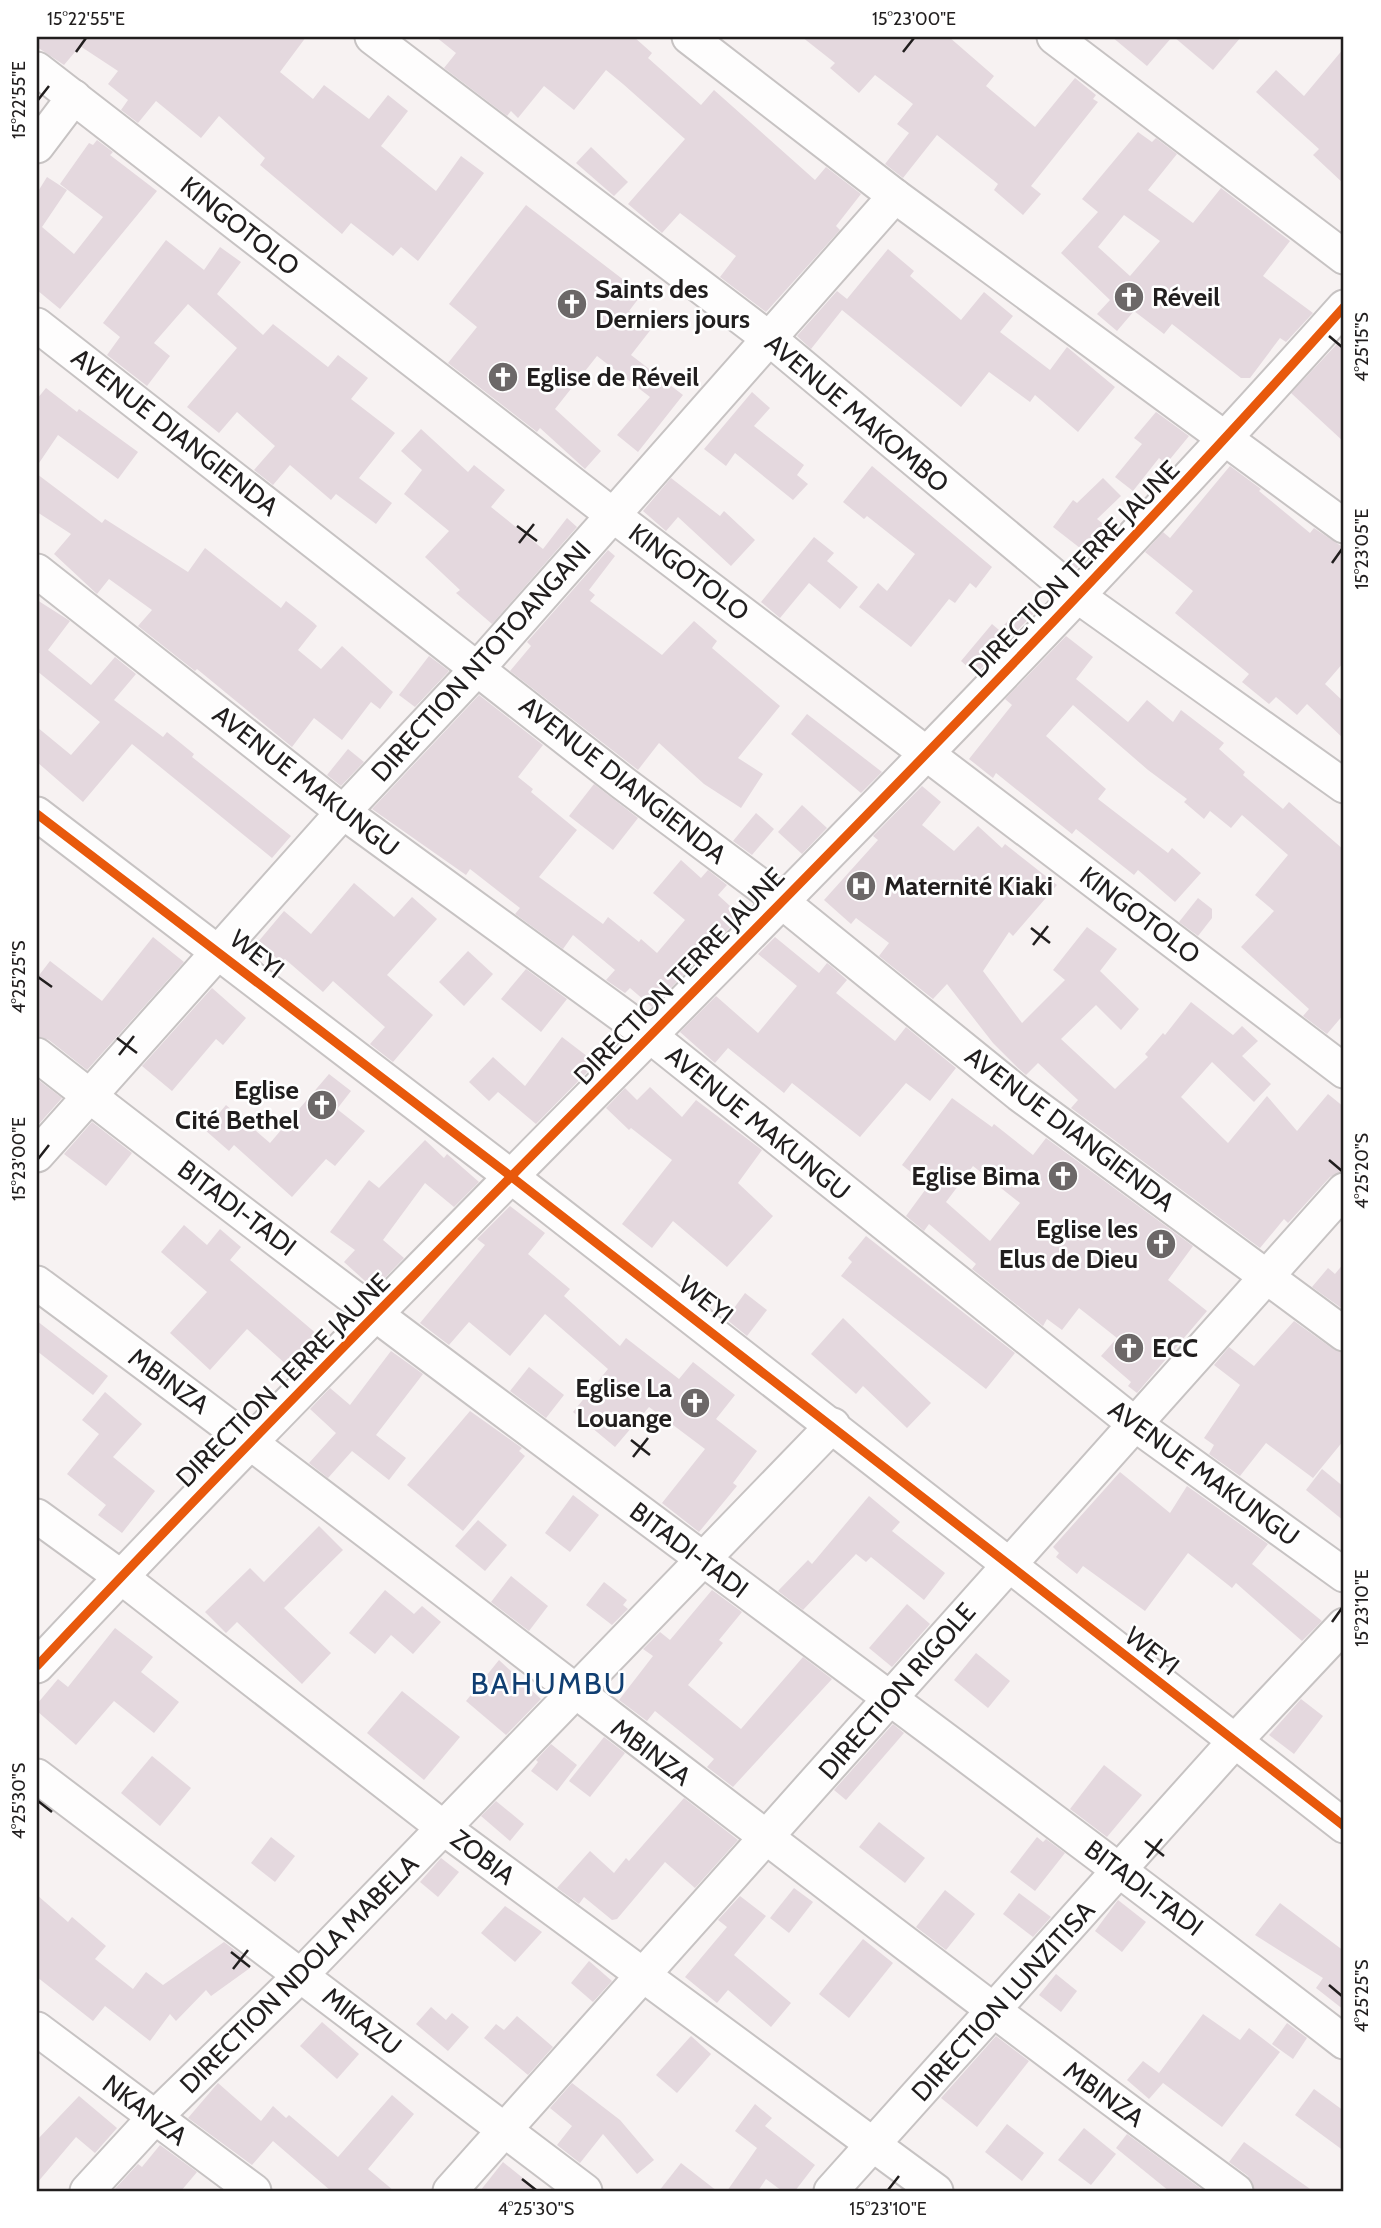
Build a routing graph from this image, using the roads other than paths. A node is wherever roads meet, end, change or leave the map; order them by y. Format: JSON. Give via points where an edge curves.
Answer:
{"nodes":[{"id":1,"x":372,"y":37,"type":"edge"},
{"id":2,"x":689,"y":37,"type":"edge"},
{"id":3,"x":1054,"y":37,"type":"edge"},
{"id":4,"x":37,"y":69,"type":"edge"},
{"id":5,"x":74,"y":97,"type":"junction"},
{"id":6,"x":37,"y":146,"type":"edge"},
{"id":7,"x":895,"y":197,"type":"junction"},
{"id":8,"x":1344,"y":257,"type":"edge"},
{"id":9,"x":1344,"y":307,"type":"edge"},
{"id":10,"x":37,"y":325,"type":"edge"},
{"id":11,"x":771,"y":340,"type":"junction"},
{"id":12,"x":1226,"y":440,"type":"junction"},
{"id":13,"x":614,"y":516,"type":"junction"},
{"id":14,"x":1344,"y":526,"type":"edge"},
{"id":15,"x":37,"y":571,"type":"edge"},
{"id":16,"x":1079,"y":597,"type":"junction"},
{"id":17,"x":478,"y":668,"type":"junction"},
{"id":18,"x":926,"y":751,"type":"junction"},
{"id":19,"x":1344,"y":786,"type":"edge"},
{"id":20,"x":343,"y":812,"type":"junction"},
{"id":21,"x":37,"y":814,"type":"edge"},
{"id":22,"x":781,"y":901,"type":"junction"},
{"id":23,"x":218,"y":950,"type":"junction"},
{"id":24,"x":649,"y":1035,"type":"junction"},
{"id":25,"x":37,"y":1055,"type":"edge"},
{"id":26,"x":1344,"y":1071,"type":"edge"},
{"id":27,"x":90,"y":1097,"type":"junction"},
{"id":28,"x":37,"y":1155,"type":"edge"},
{"id":29,"x":513,"y":1178,"type":"junction"},
{"id":30,"x":1344,"y":1190,"type":"edge"},
{"id":31,"x":1267,"y":1276,"type":"junction"},
{"id":32,"x":37,"y":1283,"type":"edge"},
{"id":33,"x":378,"y":1314,"type":"junction"},
{"id":34,"x":1344,"y":1334,"type":"edge"},
{"id":35,"x":833,"y":1425,"type":"junction"},
{"id":36,"x":1136,"y":1425,"type":"junction"},
{"id":37,"x":250,"y":1441,"type":"junction"},
{"id":38,"x":37,"y":1516,"type":"edge"},
{"id":39,"x":703,"y":1561,"type":"junction"},
{"id":40,"x":1008,"y":1565,"type":"junction"},
{"id":41,"x":1344,"y":1575,"type":"edge"},
{"id":42,"x":121,"y":1577,"type":"junction"},
{"id":43,"x":1344,"y":1625,"type":"edge"},
{"id":44,"x":37,"y":1666,"type":"edge"},
{"id":45,"x":575,"y":1694,"type":"junction"},
{"id":46,"x":891,"y":1700,"type":"junction"},
{"id":47,"x":1234,"y":1742,"type":"junction"},
{"id":48,"x":37,"y":1776,"type":"edge"},
{"id":49,"x":1344,"y":1826,"type":"edge"},
{"id":50,"x":444,"y":1829,"type":"junction"},
{"id":51,"x":765,"y":1839,"type":"junction"},
{"id":52,"x":1122,"y":1870,"type":"junction"},
{"id":53,"x":302,"y":1975,"type":"junction"},
{"id":54,"x":644,"y":1976,"type":"junction"},
{"id":55,"x":992,"y":2012,"type":"junction"},
{"id":56,"x":37,"y":2029,"type":"edge"},
{"id":57,"x":1344,"y":2042,"type":"edge"},
{"id":58,"x":155,"y":2118,"type":"junction"},
{"id":59,"x":505,"y":2132,"type":"junction"},
{"id":60,"x":872,"y":2147,"type":"junction"},
{"id":61,"x":88,"y":2191,"type":"edge"},
{"id":62,"x":254,"y":2191,"type":"edge"},
{"id":63,"x":450,"y":2191,"type":"edge"},
{"id":64,"x":585,"y":2191,"type":"edge"},
{"id":65,"x":831,"y":2191,"type":"edge"},
{"id":66,"x":936,"y":2191,"type":"edge"},
{"id":67,"x":1236,"y":2191,"type":"edge"}],
"edges":[{"from":1,"to":11,"type":"street","name":"AVENUE MAKOMBO"},
{"from":2,"to":7,"type":"street"},
{"from":3,"to":8,"type":"street"},
{"from":4,"to":5,"type":"street","name":"KINGOTOLO"},
{"from":5,"to":6,"type":"street"},
{"from":5,"to":13,"type":"street","name":"KINGOTOLO"},
{"from":7,"to":11,"type":"street","name":"DIRECTION NTOTOANGANI"},
{"from":7,"to":12,"type":"street"},
{"from":9,"to":12,"type":"street","name":"DIRECTION TERRE JAUNE"},
{"from":10,"to":17,"type":"street","name":"AVENUE DIANGIENDA"},
{"from":11,"to":13,"type":"street","name":"DIRECTION NTOTOANGANI"},
{"from":11,"to":16,"type":"street","name":"AVENUE MAKOMBO"},
{"from":12,"to":14,"type":"street"},
{"from":12,"to":16,"type":"street","name":"DIRECTION TERRE JAUNE"},
{"from":13,"to":17,"type":"street","name":"DIRECTION NTOTOANGANI"},
{"from":13,"to":18,"type":"street","name":"KINGOTOLO"},
{"from":15,"to":20,"type":"street","name":"AVENUE MAKUNGU"},
{"from":16,"to":18,"type":"street","name":"DIRECTION TERRE JAUNE"},
{"from":16,"to":19,"type":"street","name":"AVENUE MAKOMBO"},
{"from":17,"to":20,"type":"street","name":"DIRECTION NTOTOANGANI"},
{"from":17,"to":22,"type":"street","name":"AVENUE DIANGIENDA"},
{"from":18,"to":22,"type":"street","name":"DIRECTION TERRE JAUNE"},
{"from":18,"to":26,"type":"street","name":"KINGOTOLO"},
{"from":20,"to":23,"type":"street","name":"DIRECTION NTOTOANGANI"},
{"from":20,"to":24,"type":"street","name":"AVENUE MAKUNGU"},
{"from":21,"to":23,"type":"street","name":"WEYI"},
{"from":22,"to":24,"type":"street","name":"DIRECTION TERRE JAUNE"},
{"from":22,"to":31,"type":"street","name":"AVENUE DIANGIENDA","via":[[1019,1094]]},
{"from":23,"to":27,"type":"street","name":"DIRECTION NTOTOANGANI"},
{"from":23,"to":29,"type":"street","name":"WEYI"},
{"from":24,"to":29,"type":"street","name":"DIRECTION TERRE JAUNE"},
{"from":24,"to":36,"type":"street","name":"AVENUE MAKUNGU"},
{"from":25,"to":27,"type":"street","name":"BITADI-TADI"},
{"from":27,"to":28,"type":"street","name":"DIRECTION NTOTOANGANI"},
{"from":27,"to":33,"type":"street","name":"BITADI-TADI"},
{"from":29,"to":33,"type":"street","name":"DIRECTION TERRE JAUNE"},
{"from":29,"to":35,"type":"street","name":"WEYI"},
{"from":30,"to":31,"type":"street","name":"DIRECTION RIGOLE"},
{"from":31,"to":34,"type":"street","name":"AVENUE DIANGIENDA"},
{"from":31,"to":36,"type":"street","name":"DIRECTION RIGOLE"},
{"from":32,"to":37,"type":"street","name":"MBINZA"},
{"from":33,"to":37,"type":"street","name":"DIRECTION TERRE JAUNE"},
{"from":33,"to":39,"type":"street","name":"BITADI-TADI"},
{"from":35,"to":39,"type":"street","name":"DIRECTION NDOLA MABELA"},
{"from":35,"to":40,"type":"street","name":"WEYI"},
{"from":36,"to":40,"type":"street","name":"DIRECTION RIGOLE"},
{"from":36,"to":41,"type":"street","name":"AVENUE MAKUNGU"},
{"from":37,"to":42,"type":"street","name":"DIRECTION TERRE JAUNE"},
{"from":37,"to":45,"type":"street","name":"MBINZA"},
{"from":38,"to":42,"type":"street","name":"ZOBIA"},
{"from":39,"to":45,"type":"street","name":"DIRECTION NDOLA MABELA"},
{"from":39,"to":46,"type":"street","name":"BITADI-TADI"},
{"from":40,"to":46,"type":"street","name":"DIRECTION RIGOLE"},
{"from":40,"to":47,"type":"street","name":"WEYI"},
{"from":42,"to":44,"type":"street","name":"DIRECTION TERRE JAUNE"},
{"from":42,"to":50,"type":"street","name":"ZOBIA"},
{"from":43,"to":47,"type":"street","name":"DIRECTION LUNZITISA"},
{"from":45,"to":50,"type":"street","name":"DIRECTION NDOLA MABELA"},
{"from":45,"to":51,"type":"street","name":"MBINZA"},
{"from":46,"to":51,"type":"street","name":"DIRECTION RIGOLE"},
{"from":46,"to":52,"type":"street","name":"BITADI-TADI"},
{"from":47,"to":49,"type":"street","name":"WEYI"},
{"from":47,"to":52,"type":"street","name":"DIRECTION LUNZITISA"},
{"from":48,"to":53,"type":"street","name":"MIKAZU"},
{"from":50,"to":53,"type":"street","name":"DIRECTION NDOLA MABELA"},
{"from":50,"to":54,"type":"street","name":"ZOBIA"},
{"from":51,"to":54,"type":"street","name":"DIRECTION RIGOLE"},
{"from":51,"to":55,"type":"street","name":"MBINZA"},
{"from":52,"to":55,"type":"street","name":"DIRECTION LUNZITISA"},
{"from":52,"to":57,"type":"street","name":"BITADI-TADI"},
{"from":53,"to":58,"type":"street","name":"DIRECTION NDOLA MABELA"},
{"from":53,"to":59,"type":"street","name":"MIKAZU"},
{"from":54,"to":59,"type":"street","name":"DIRECTION RIGOLE"},
{"from":54,"to":60,"type":"street","name":"ZOBIA"},
{"from":55,"to":60,"type":"street","name":"DIRECTION LUNZITISA"},
{"from":55,"to":67,"type":"street","name":"MBINZA"},
{"from":56,"to":58,"type":"street","name":"NKANZA"},
{"from":58,"to":61,"type":"street","name":"DIRECTION NDOLA MABELA"},
{"from":58,"to":62,"type":"street","name":"NKANZA"},
{"from":59,"to":63,"type":"street","name":"DIRECTION RIGOLE"},
{"from":59,"to":64,"type":"street","name":"MIKAZU"},
{"from":60,"to":65,"type":"street","name":"DIRECTION LUNZITISA"},
{"from":60,"to":66,"type":"street","name":"ZOBIA"}]}
